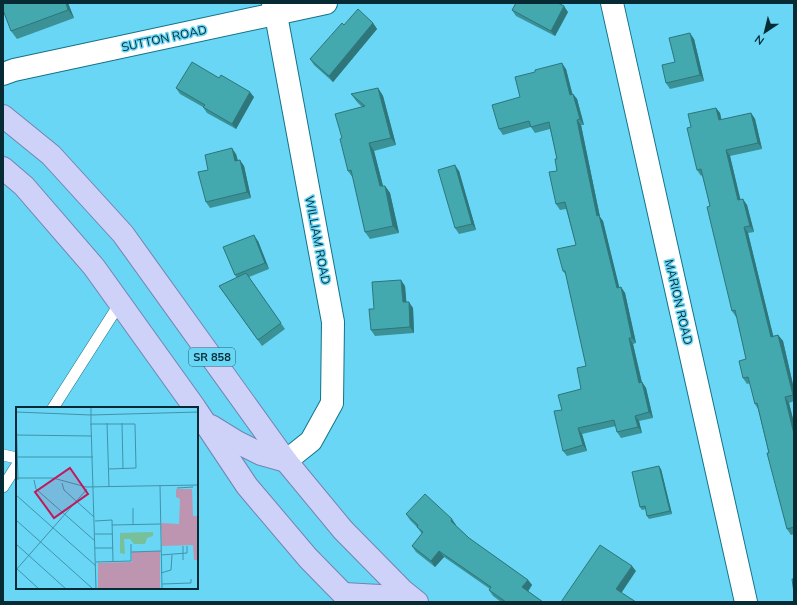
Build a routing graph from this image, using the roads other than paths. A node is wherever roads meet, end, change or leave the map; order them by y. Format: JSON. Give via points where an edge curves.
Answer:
{"nodes":[{"id":1,"x":326,"y":3,"type":"edge"},
{"id":2,"x":612,"y":3,"type":"edge"},
{"id":3,"x":274,"y":9,"type":"edge"},
{"id":4,"x":3,"y":74,"type":"edge"},
{"id":5,"x":3,"y":116,"type":"edge"},
{"id":6,"x":3,"y":168,"type":"edge"},
{"id":7,"x":120,"y":303,"type":"junction"},
{"id":8,"x":54,"y":407,"type":"edge"},
{"id":9,"x":194,"y":407,"type":"edge"},
{"id":10,"x":199,"y":414,"type":"edge"},
{"id":11,"x":3,"y":454,"type":"edge"},
{"id":12,"x":16,"y":458,"type":"edge"},
{"id":13,"x":286,"y":461,"type":"junction"},
{"id":14,"x":16,"y":467,"type":"edge"},
{"id":15,"x":3,"y":487,"type":"edge"},
{"id":16,"x":348,"y":598,"type":"edge"},
{"id":17,"x":388,"y":602,"type":"edge"},
{"id":18,"x":417,"y":602,"type":"edge"},
{"id":19,"x":746,"y":602,"type":"edge"}],
"edges":[{"from":1,"to":3,"type":"street","name":"SUTTON ROAD"},
{"from":2,"to":19,"type":"street","name":"MARION ROAD"},
{"from":3,"to":4,"type":"street","name":"SUTTON ROAD"},
{"from":3,"to":13,"type":"street","name":"WILLIAM ROAD","via":[[333,322],[332,403],[311,441]]},
{"from":5,"to":13,"type":"main road","number":"SR 858","via":[[51,155],[123,234]]},
{"from":6,"to":7,"type":"main road","via":[[24,186],[94,267]]},
{"from":7,"to":8,"type":"lane"},
{"from":7,"to":9,"type":"main road"},
{"from":10,"to":13,"type":"main road","via":[[237,442],[261,454]]},
{"from":10,"to":16,"type":"main road","via":[[247,486],[308,558]]},
{"from":11,"to":12,"type":"lane"},
{"from":13,"to":18,"type":"main road","number":"SR 858","via":[[343,530]]},
{"from":14,"to":15,"type":"lane"},
{"from":16,"to":17,"type":"main road","via":[[380,596]]}]}
